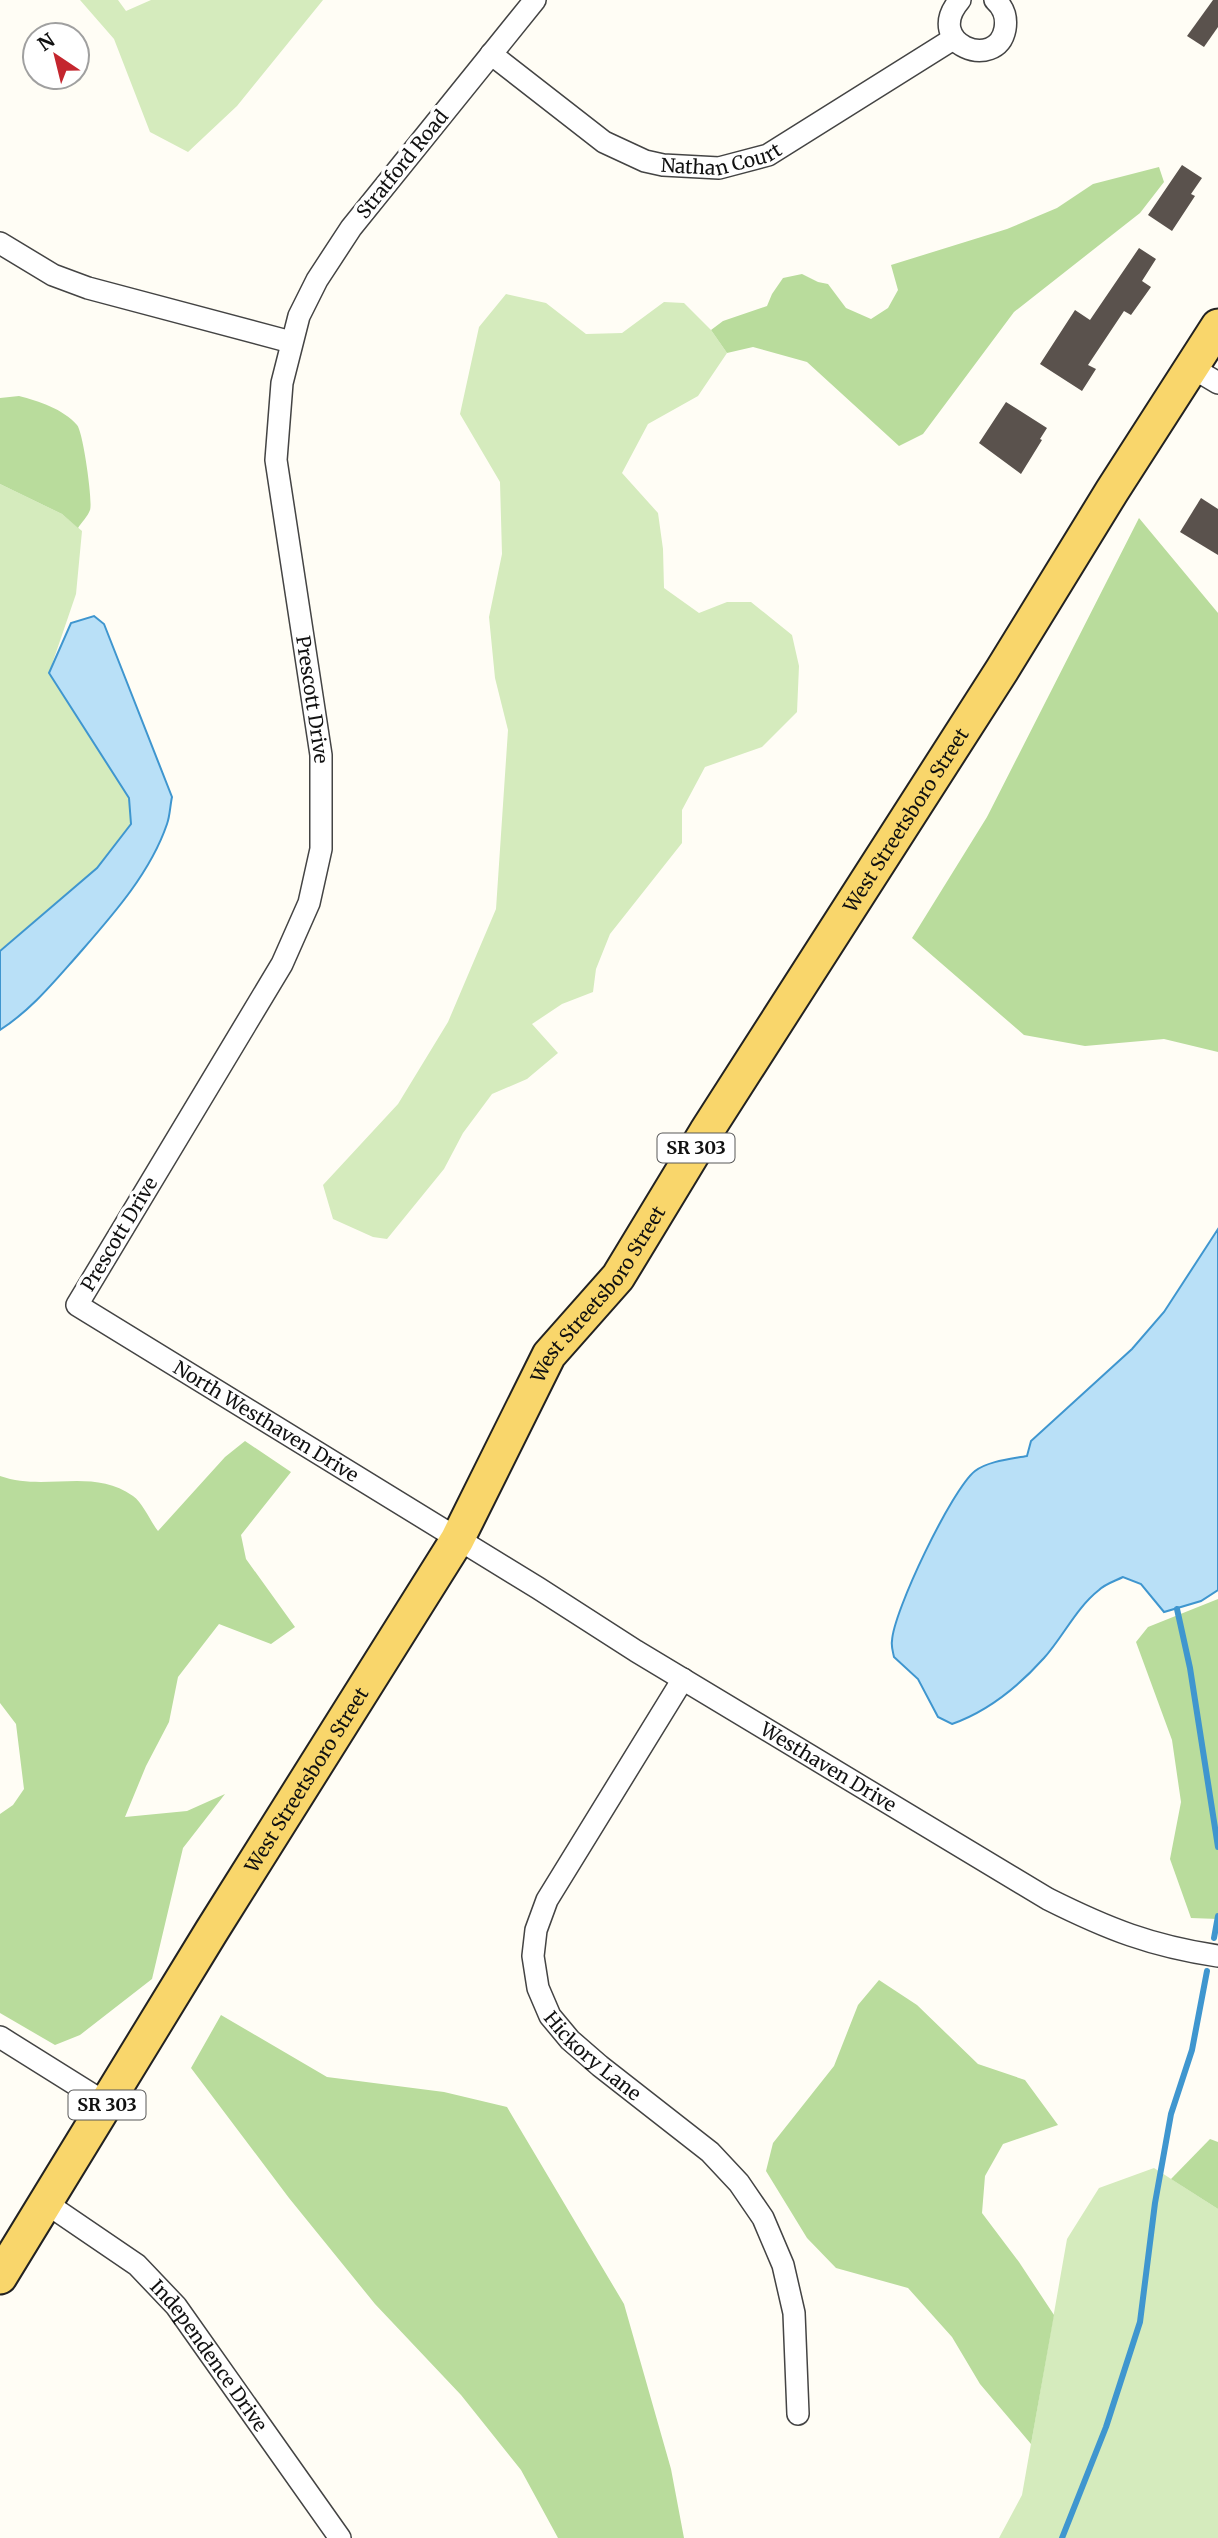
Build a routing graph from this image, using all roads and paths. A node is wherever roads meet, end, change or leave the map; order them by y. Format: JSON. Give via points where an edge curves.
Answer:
{"nodes":[{"id":1,"x":536,"y":0,"type":"edge"},
{"id":2,"x":960,"y":0,"type":"edge"},
{"id":3,"x":995,"y":0,"type":"edge"},
{"id":4,"x":953,"y":39,"type":"junction"},
{"id":5,"x":491,"y":54,"type":"junction"},
{"id":6,"x":0,"y":243,"type":"edge"},
{"id":7,"x":1218,"y":326,"type":"edge"},
{"id":8,"x":291,"y":342,"type":"junction"},
{"id":9,"x":1205,"y":375,"type":"edge"},
{"id":10,"x":77,"y":1305,"type":"joint"},
{"id":11,"x":457,"y":1540,"type":"junction"},
{"id":12,"x":682,"y":1679,"type":"junction"},
{"id":13,"x":1218,"y":1956,"type":"edge"},
{"id":14,"x":0,"y":2037,"type":"edge"},
{"id":15,"x":107,"y":2104,"type":"junction"},
{"id":16,"x":46,"y":2203,"type":"junction"},
{"id":17,"x":0,"y":2277,"type":"edge"},
{"id":18,"x":798,"y":2414,"type":"dead end"},
{"id":19,"x":340,"y":2538,"type":"edge"}],
"edges":[{"from":1,"to":5,"type":"street","name":"Stratford Road"},
{"from":2,"to":4,"type":"street","via":[[951,10],[948,25]]},
{"from":3,"to":4,"type":"street","via":[[1007,20],[1004,34],[994,46],[980,51],[965,49]]},
{"from":4,"to":5,"type":"street","name":"Nathan Court","via":[[768,155],[719,168],[654,163],[604,142]]},
{"from":5,"to":8,"type":"street","name":"Stratford Road","via":[[345,237],[317,280]]},
{"from":6,"to":8,"type":"street","via":[[53,275],[88,288]]},
{"from":7,"to":9,"type":"main road","name":"West Streetsboro Street","number":"SR 303"},
{"from":8,"to":10,"type":"street","name":"Prescott Drive","via":[[282,383],[276,460],[321,755],[321,849],[309,903],[282,964]]},
{"from":9,"to":11,"type":"main road","name":"West Streetsboro Street","number":"SR 303","via":[[1002,670],[699,1142],[618,1277],[549,1355]]},
{"from":10,"to":11,"type":"street","name":"North Westhaven Drive"},
{"from":11,"to":12,"type":"street","name":"Westhaven Drive"},
{"from":11,"to":15,"type":"main road","name":"West Streetsboro Street","number":"SR 303"},
{"from":12,"to":13,"type":"street","name":"Westhaven Drive","via":[[1048,1899],[1139,1940]]},
{"from":12,"to":18,"type":"street","name":"Hickory Lane","via":[[547,1900],[533,1956],[538,1988],[550,2016],[570,2040],[710,2152],[763,2218],[783,2265],[794,2313]]},
{"from":14,"to":15,"type":"street"},
{"from":15,"to":16,"type":"main road","name":"West Streetsboro Street","number":"SR 303"},
{"from":16,"to":17,"type":"main road","name":"West Streetsboro Street","number":"SR 303"},
{"from":16,"to":19,"type":"street","name":"Independence Drive","via":[[156,2283]]}]}
